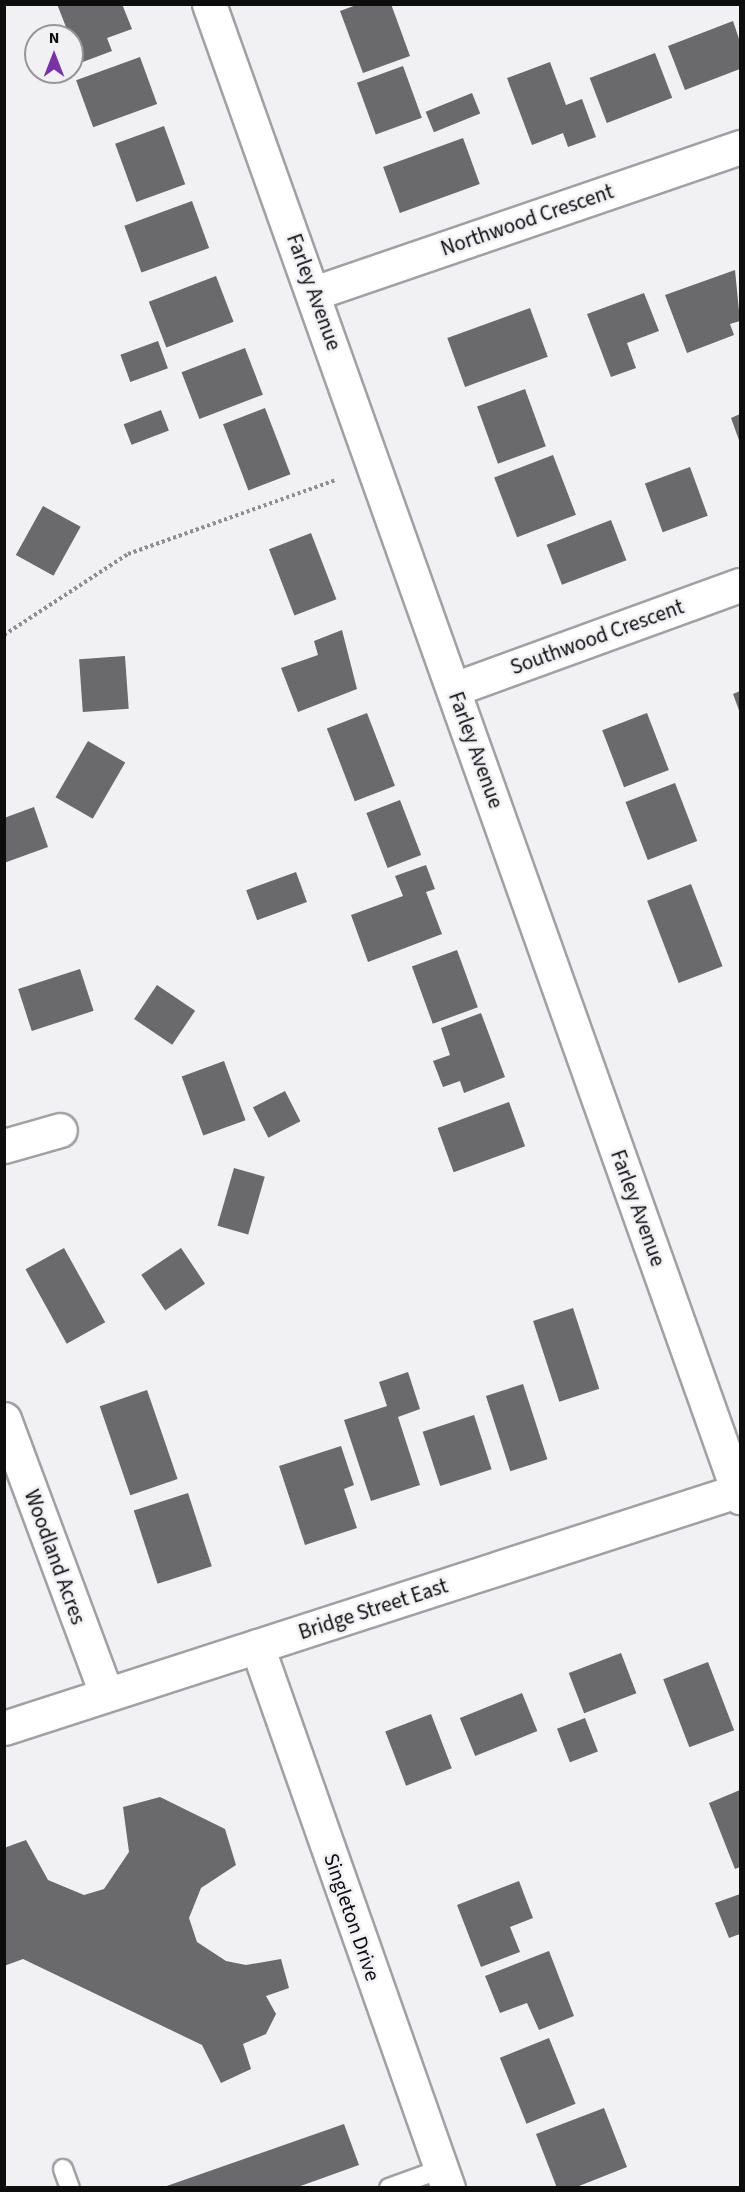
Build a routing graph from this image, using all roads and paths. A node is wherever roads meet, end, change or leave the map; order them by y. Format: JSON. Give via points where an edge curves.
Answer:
{"nodes":[{"id":1,"x":209,"y":4,"type":"edge"},
{"id":2,"x":741,"y":147,"type":"edge"},
{"id":3,"x":314,"y":292,"type":"junction"},
{"id":4,"x":336,"y":480,"type":"dead end"},
{"id":5,"x":741,"y":585,"type":"edge"},
{"id":6,"x":4,"y":634,"type":"edge"},
{"id":7,"x":454,"y":689,"type":"junction"},
{"id":8,"x":60,"y":1130,"type":"dead end"},
{"id":9,"x":4,"y":1146,"type":"edge"},
{"id":10,"x":4,"y":1419,"type":"edge"},
{"id":11,"x":740,"y":1492,"type":"edge"},
{"id":12,"x":257,"y":1646,"type":"junction"},
{"id":13,"x":106,"y":1694,"type":"junction"},
{"id":14,"x":4,"y":1728,"type":"edge"},
{"id":15,"x":63,"y":2169,"type":"dead end"},
{"id":16,"x":444,"y":2178,"type":"edge"},
{"id":17,"x":70,"y":2187,"type":"edge"},
{"id":18,"x":389,"y":2187,"type":"edge"}],
"edges":[{"from":1,"to":3,"type":"street","name":"Farley Avenue"},
{"from":2,"to":3,"type":"street","name":"Northwood Crescent"},
{"from":3,"to":7,"type":"street","name":"Farley Avenue"},
{"from":4,"to":6,"type":"path","via":[[128,555]]},
{"from":5,"to":7,"type":"street","name":"Southwood Crescent"},
{"from":7,"to":11,"type":"street","name":"Farley Avenue"},
{"from":8,"to":9,"type":"street"},
{"from":10,"to":13,"type":"street","name":"Woodland Acres"},
{"from":11,"to":12,"type":"street","name":"Bridge Street East"},
{"from":12,"to":13,"type":"street","name":"Bridge Street East"},
{"from":12,"to":16,"type":"street","name":"Singleton Drive"},
{"from":13,"to":14,"type":"street","name":"Bridge Street East"},
{"from":15,"to":17,"type":"lane"},
{"from":16,"to":18,"type":"lane"}]}
